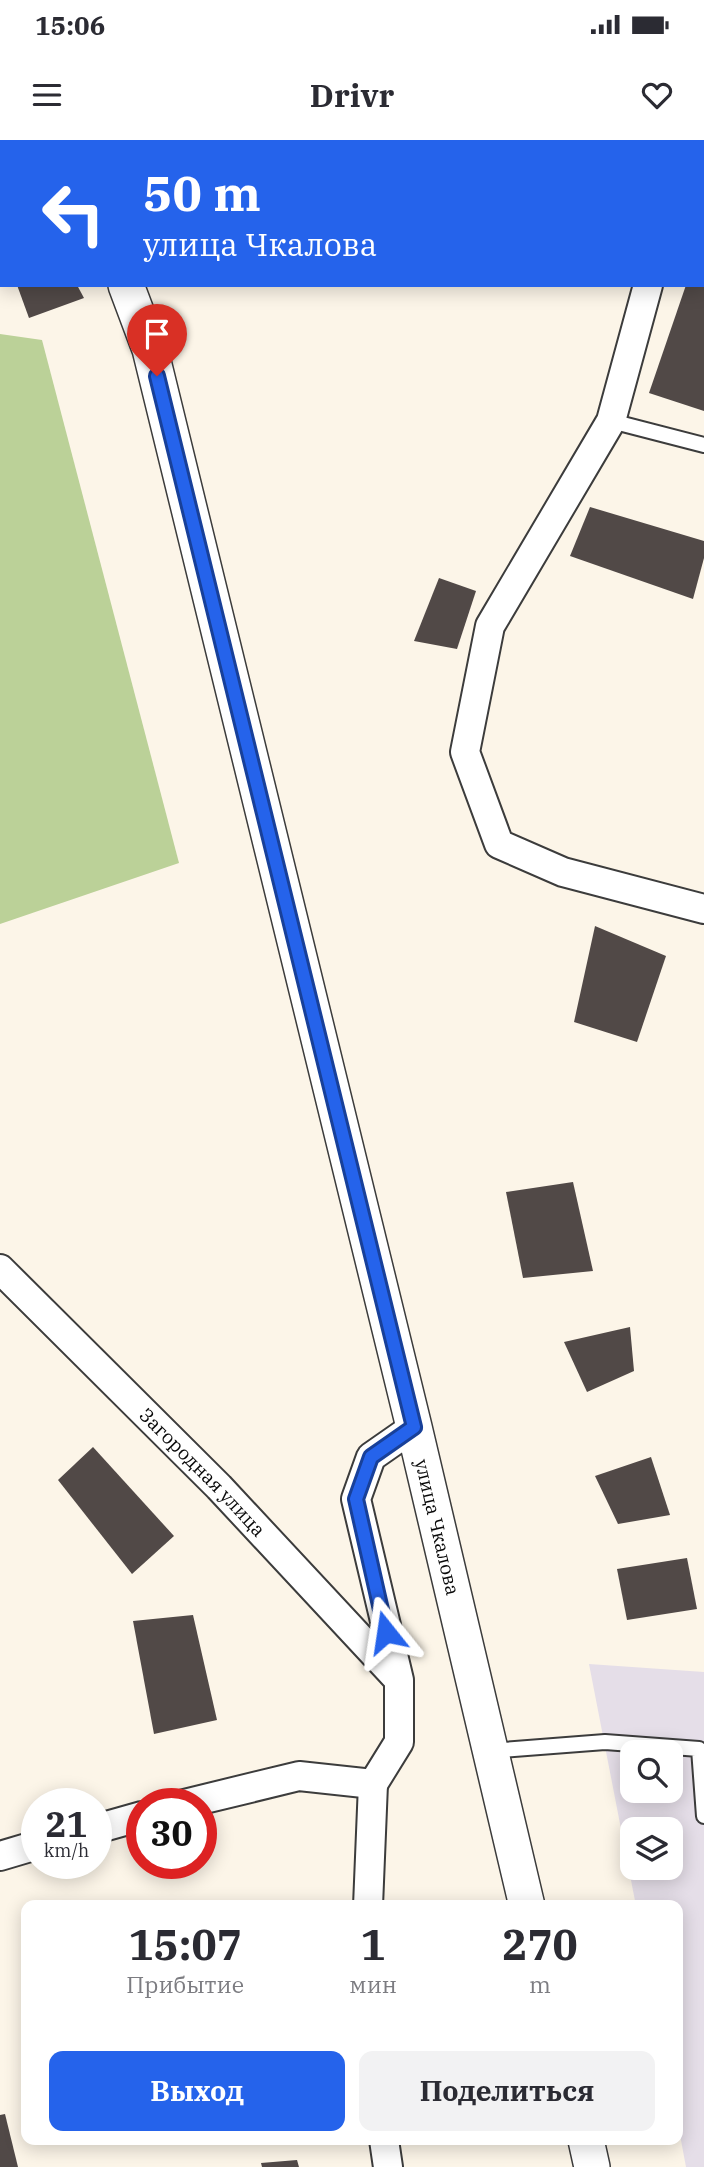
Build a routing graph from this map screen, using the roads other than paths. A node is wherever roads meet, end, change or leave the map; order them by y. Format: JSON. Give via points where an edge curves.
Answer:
{"nodes":[{"id":1,"x":127,"y":287,"type":"edge"},
{"id":2,"x":647,"y":287,"type":"edge"},
{"id":3,"x":611,"y":421,"type":"junction"},
{"id":4,"x":704,"y":445,"type":"edge"},
{"id":5,"x":704,"y":909,"type":"edge"},
{"id":6,"x":0,"y":1269,"type":"edge"},
{"id":7,"x":414,"y":1427,"type":"junction"},
{"id":8,"x":399,"y":1680,"type":"junction"},
{"id":9,"x":701,"y":1747,"type":"edge"},
{"id":10,"x":488,"y":1751,"type":"junction"},
{"id":11,"x":373,"y":1784,"type":"junction"},
{"id":12,"x":217,"y":1796,"type":"edge"},
{"id":13,"x":704,"y":1816,"type":"edge"},
{"id":14,"x":21,"y":1850,"type":"edge"},
{"id":15,"x":0,"y":1856,"type":"edge"},
{"id":16,"x":368,"y":1900,"type":"edge"},
{"id":17,"x":525,"y":1900,"type":"edge"},
{"id":18,"x":385,"y":2145,"type":"edge"},
{"id":19,"x":587,"y":2145,"type":"edge"},
{"id":20,"x":387,"y":2167,"type":"edge"},
{"id":21,"x":593,"y":2167,"type":"edge"}],
"edges":[{"from":1,"to":7,"type":"street","name":"улица Чкалова","via":[[150,349]]},
{"from":2,"to":3,"type":"street"},
{"from":3,"to":4,"type":"lane"},
{"from":3,"to":5,"type":"street","via":[[490,625],[465,752],[499,844],[563,872]]},
{"from":6,"to":8,"type":"street","name":"Загородная улица","via":[[219,1487]]},
{"from":7,"to":8,"type":"street","via":[[371,1457],[356,1499]]},
{"from":7,"to":10,"type":"street","name":"улица Чкалова"},
{"from":8,"to":11,"type":"street","via":[[399,1742]]},
{"from":9,"to":10,"type":"lane","via":[[605,1742]]},
{"from":9,"to":13,"type":"lane"},
{"from":10,"to":17,"type":"street"},
{"from":11,"to":12,"type":"street","via":[[299,1776]]},
{"from":11,"to":16,"type":"street"},
{"from":14,"to":15,"type":"street"},
{"from":18,"to":20,"type":"street"},
{"from":19,"to":21,"type":"street"}]}
